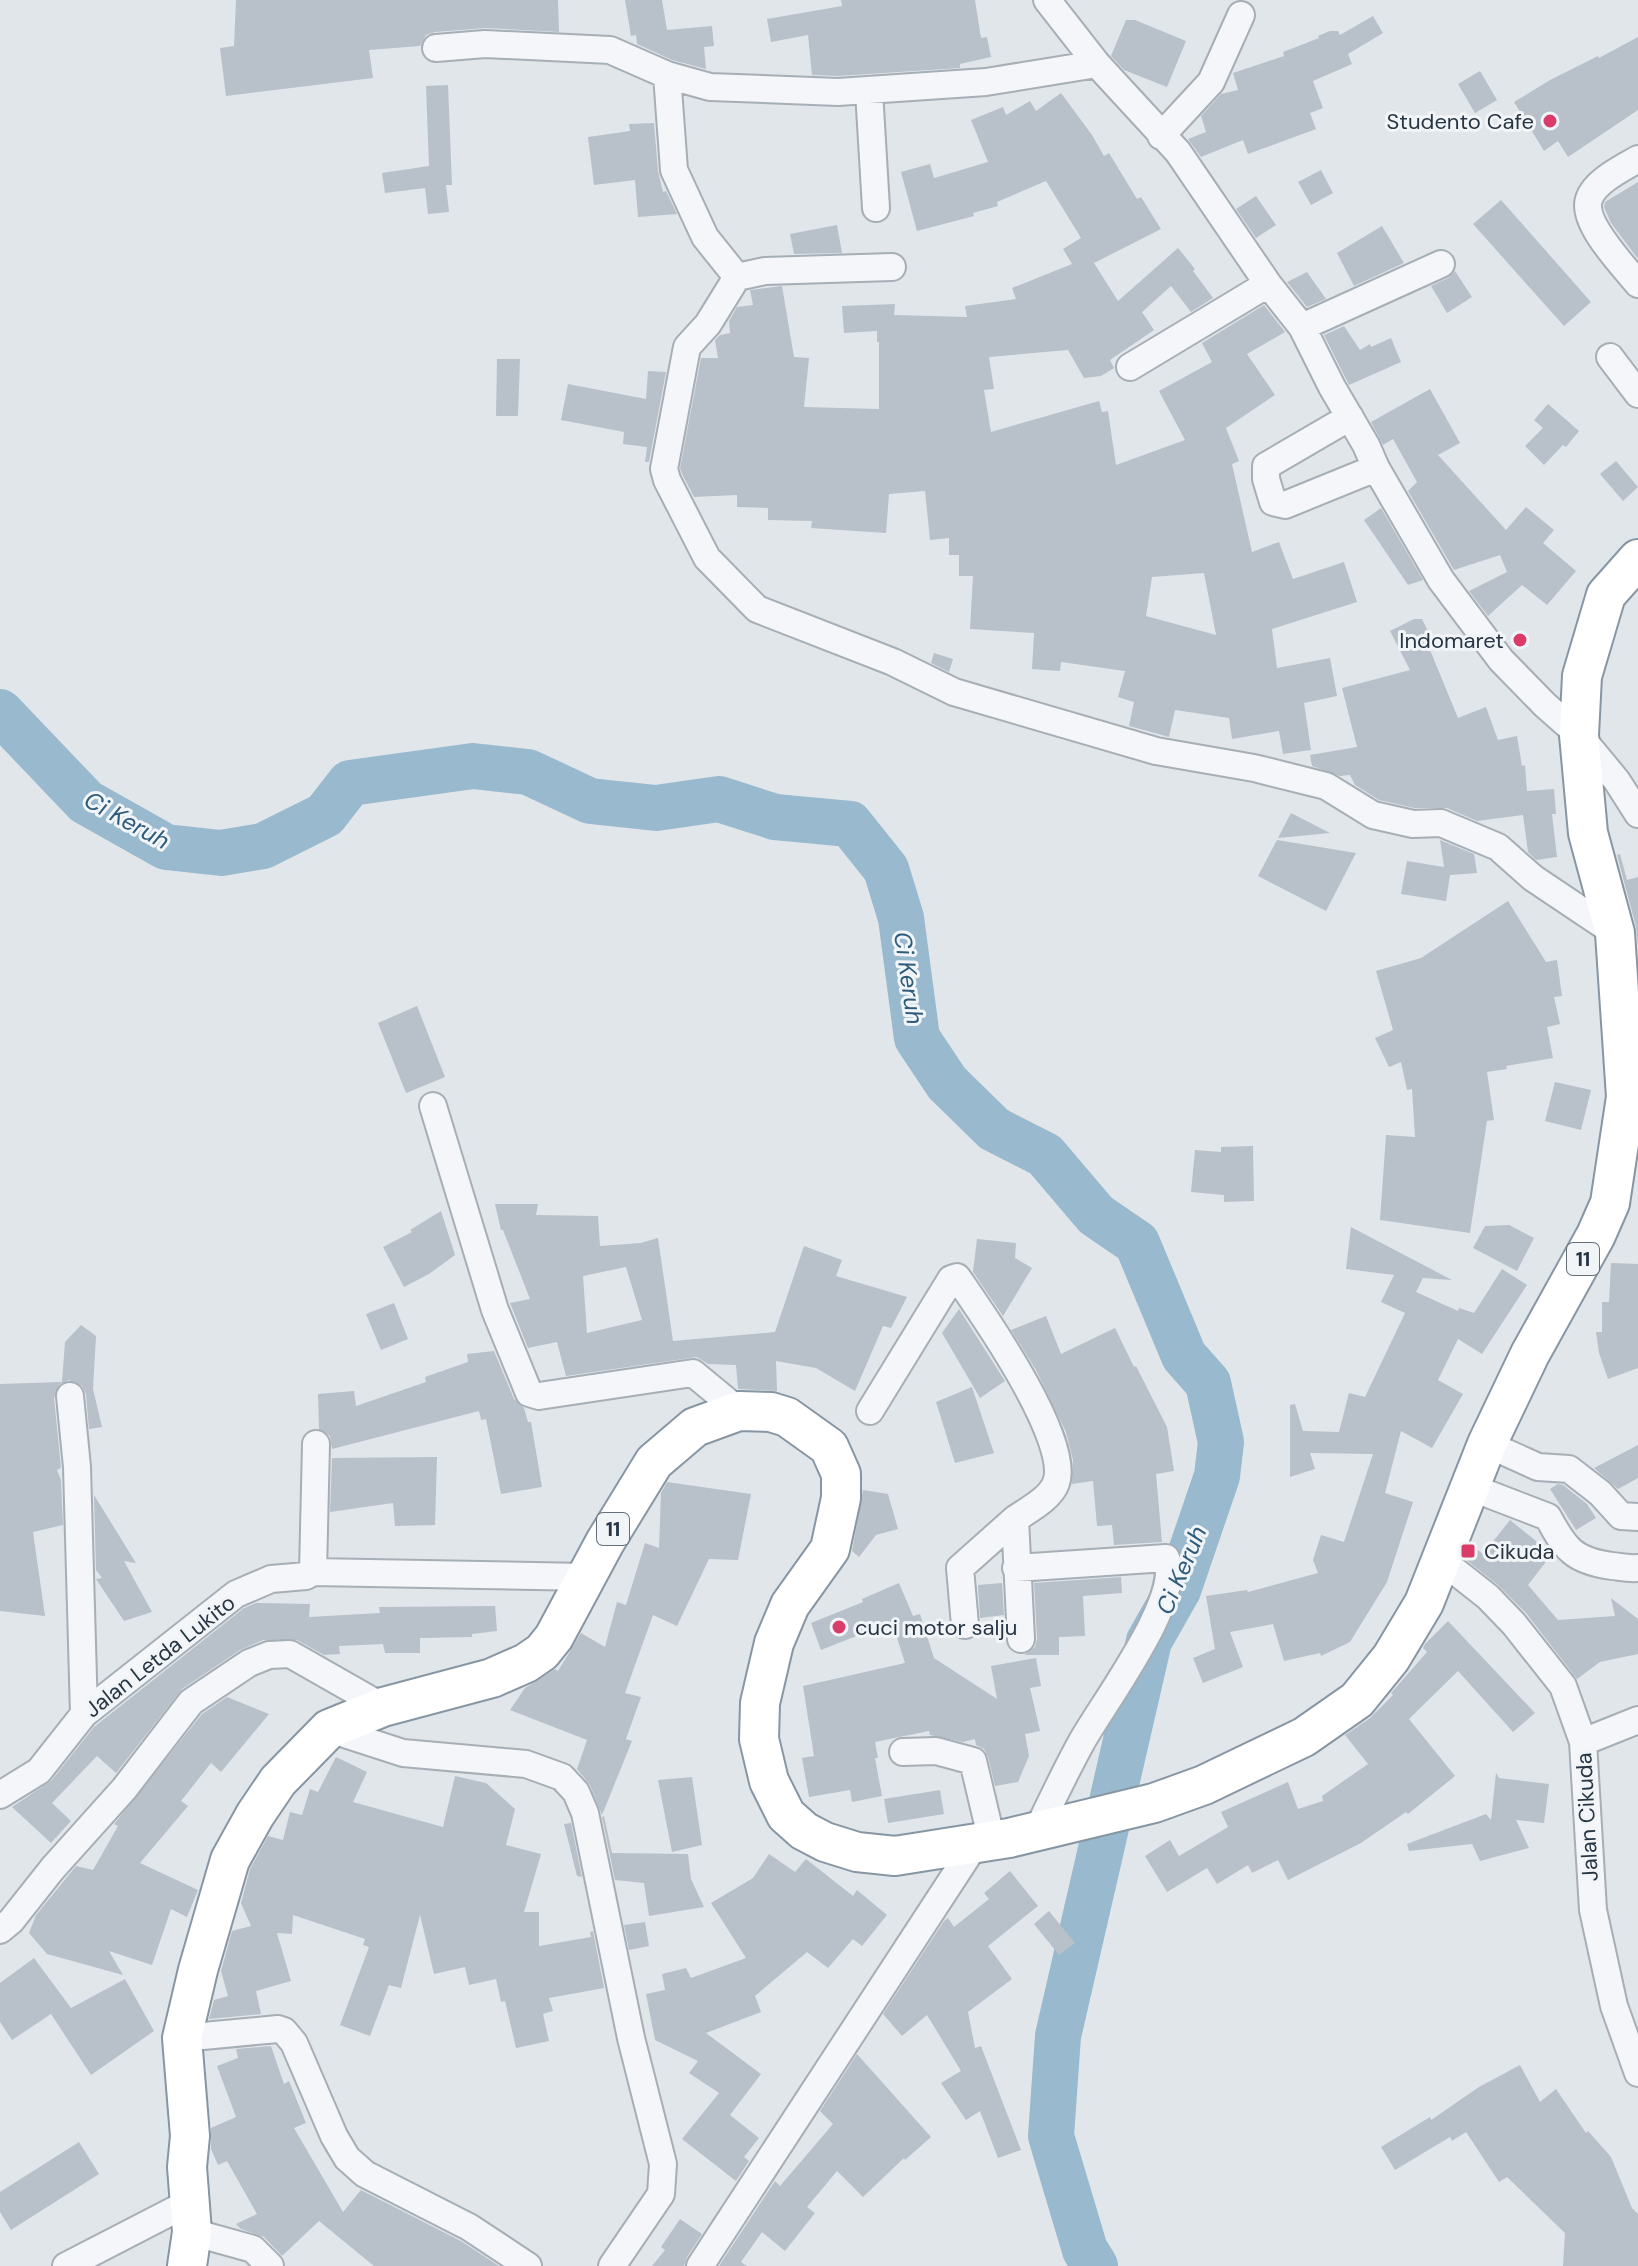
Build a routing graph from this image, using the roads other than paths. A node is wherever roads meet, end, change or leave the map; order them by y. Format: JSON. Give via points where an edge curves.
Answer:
{"nodes":[{"id":1,"x":1047,"y":0,"type":"edge"},
{"id":2,"x":1241,"y":15,"type":"dead end"},
{"id":3,"x":436,"y":48,"type":"dead end"},
{"id":4,"x":1097,"y":64,"type":"junction"},
{"id":5,"x":667,"y":75,"type":"junction"},
{"id":6,"x":869,"y":91,"type":"junction"},
{"id":7,"x":1161,"y":136,"type":"junction"},
{"id":8,"x":1638,"y":159,"type":"edge"},
{"id":9,"x":876,"y":208,"type":"dead end"},
{"id":10,"x":1441,"y":264,"type":"dead end"},
{"id":11,"x":892,"y":267,"type":"dead end"},
{"id":12,"x":737,"y":277,"type":"junction"},
{"id":13,"x":1268,"y":284,"type":"junction"},
{"id":14,"x":1638,"y":284,"type":"edge"},
{"id":15,"x":1302,"y":327,"type":"junction"},
{"id":16,"x":1610,"y":357,"type":"dead end"},
{"id":17,"x":1130,"y":367,"type":"dead end"},
{"id":18,"x":1638,"y":394,"type":"edge"},
{"id":19,"x":1350,"y":417,"type":"junction"},
{"id":20,"x":1376,"y":468,"type":"junction"},
{"id":21,"x":1638,"y":559,"type":"edge"},
{"id":22,"x":1579,"y":735,"type":"junction"},
{"id":23,"x":1638,"y":814,"type":"edge"},
{"id":24,"x":1615,"y":933,"type":"junction"},
{"id":25,"x":433,"y":1106,"type":"dead end"},
{"id":26,"x":70,"y":1396,"type":"dead end"},
{"id":27,"x":739,"y":1411,"type":"junction"},
{"id":28,"x":870,"y":1411,"type":"dead end"},
{"id":29,"x":316,"y":1444,"type":"dead end"},
{"id":30,"x":1487,"y":1444,"type":"junction"},
{"id":31,"x":1470,"y":1487,"type":"junction"},
{"id":32,"x":1638,"y":1517,"type":"edge"},
{"id":33,"x":1015,"y":1519,"type":"junction"},
{"id":34,"x":1441,"y":1560,"type":"junction"},
{"id":35,"x":1016,"y":1568,"type":"junction"},
{"id":36,"x":1638,"y":1568,"type":"edge"},
{"id":37,"x":313,"y":1572,"type":"junction"},
{"id":38,"x":587,"y":1577,"type":"junction"},
{"id":39,"x":965,"y":1625,"type":"dead end"},
{"id":40,"x":1021,"y":1639,"type":"dead end"},
{"id":41,"x":383,"y":1707,"type":"junction"},
{"id":42,"x":84,"y":1714,"type":"junction"},
{"id":43,"x":1638,"y":1720,"type":"edge"},
{"id":44,"x":329,"y":1729,"type":"junction"},
{"id":45,"x":1583,"y":1742,"type":"junction"},
{"id":46,"x":903,"y":1752,"type":"dead end"},
{"id":47,"x":0,"y":1795,"type":"edge"},
{"id":48,"x":1042,"y":1830,"type":"junction"},
{"id":49,"x":984,"y":1842,"type":"junction"},
{"id":50,"x":0,"y":1930,"type":"edge"},
{"id":51,"x":182,"y":2038,"type":"junction"},
{"id":52,"x":1638,"y":2073,"type":"edge"},
{"id":53,"x":190,"y":2233,"type":"edge"},
{"id":54,"x":66,"y":2266,"type":"edge"},
{"id":55,"x":270,"y":2266,"type":"edge"},
{"id":56,"x":528,"y":2266,"type":"edge"},
{"id":57,"x":612,"y":2266,"type":"edge"},
{"id":58,"x":700,"y":2266,"type":"edge"}],
"edges":[{"from":1,"to":4,"type":"street"},
{"from":2,"to":7,"type":"street","via":[[1211,82]]},
{"from":3,"to":5,"type":"street","via":[[485,44],[610,50]]},
{"from":4,"to":6,"type":"street","via":[[986,82]]},
{"from":4,"to":7,"type":"street"},
{"from":5,"to":6,"type":"street","via":[[710,87]]},
{"from":5,"to":12,"type":"street","via":[[674,170],[705,237]]},
{"from":6,"to":9,"type":"street"},
{"from":7,"to":13,"type":"street","via":[[1178,152]]},
{"from":8,"to":14,"type":"street","via":[[1600,184],[1589,198],[1589,220]]},
{"from":10,"to":15,"type":"street"},
{"from":11,"to":12,"type":"street","via":[[765,271]]},
{"from":12,"to":24,"type":"street","via":[[687,347],[664,469],[707,558],[757,609],[954,692],[1156,751],[1326,786],[1373,815],[1413,824],[1441,823],[1498,847],[1533,878]]},
{"from":13,"to":15,"type":"street"},
{"from":13,"to":17,"type":"street"},
{"from":15,"to":19,"type":"street"},
{"from":16,"to":18,"type":"street"},
{"from":19,"to":20,"type":"street"},
{"from":19,"to":20,"type":"street","via":[[1266,466],[1273,502],[1285,505]]},
{"from":20,"to":22,"type":"street","via":[[1474,626],[1501,660]]},
{"from":21,"to":22,"type":"highway","number":"11","via":[[1606,595],[1582,676]]},
{"from":22,"to":23,"type":"street"},
{"from":22,"to":24,"type":"highway","number":"11","via":[[1588,833]]},
{"from":24,"to":30,"type":"highway","number":"11","via":[[1626,1097],[1610,1203]]},
{"from":25,"to":27,"type":"street","via":[[495,1310],[529,1393],[539,1396],[693,1373]]},
{"from":26,"to":42,"type":"street"},
{"from":27,"to":38,"type":"highway","number":"11","via":[[695,1427],[654,1462]]},
{"from":27,"to":49,"type":"highway","number":"11","via":[[787,1417],[829,1447],[841,1474],[830,1549],[790,1605],[774,1643],[760,1703],[759,1739],[769,1781],[786,1815],[825,1842],[857,1852],[895,1856]]},
{"from":28,"to":33,"type":"street","via":[[957,1277],[1011,1358],[1056,1451],[1056,1484]]},
{"from":29,"to":37,"type":"street"},
{"from":30,"to":31,"type":"highway","number":"11"},
{"from":30,"to":32,"type":"street","via":[[1538,1467],[1569,1469],[1621,1516]]},
{"from":31,"to":34,"type":"highway","number":"11"},
{"from":31,"to":36,"type":"street","via":[[1548,1517],[1576,1556],[1591,1563]]},
{"from":33,"to":35,"type":"street"},
{"from":33,"to":39,"type":"street","via":[[960,1568]]},
{"from":34,"to":45,"type":"street","name":"Jalan Cikuda","via":[[1488,1597],[1563,1686]]},
{"from":34,"to":48,"type":"highway","number":"11","via":[[1424,1603],[1391,1658],[1357,1700],[1304,1737],[1154,1803]]},
{"from":35,"to":40,"type":"street"},
{"from":35,"to":48,"type":"street","via":[[1166,1558],[1170,1566],[1155,1621],[1082,1741]]},
{"from":37,"to":38,"type":"street","name":"Jalan Letda Lukito"},
{"from":37,"to":42,"type":"street","name":"Jalan Letda Lukito","via":[[271,1579],[236,1594]]},
{"from":38,"to":41,"type":"highway","number":"11","via":[[554,1637],[526,1663],[492,1678]]},
{"from":41,"to":44,"type":"highway","number":"11"},
{"from":41,"to":50,"type":"street","via":[[290,1654],[249,1663],[191,1702],[124,1789]]},
{"from":42,"to":47,"type":"street","name":"Jalan Letda Lukito","via":[[39,1771]]},
{"from":43,"to":45,"type":"street"},
{"from":44,"to":51,"type":"highway","number":"11","via":[[278,1781],[230,1860]]},
{"from":44,"to":57,"type":"street","via":[[403,1753],[526,1764],[562,1777],[576,1792],[663,2164],[661,2194]]},
{"from":45,"to":52,"type":"street","name":"Jalan Cikuda","via":[[1593,1910],[1614,2006]]},
{"from":46,"to":49,"type":"street","via":[[936,1751],[973,1761]]},
{"from":48,"to":49,"type":"highway","number":"11"},
{"from":49,"to":58,"type":"street"},
{"from":51,"to":53,"type":"highway","number":"11"},
{"from":51,"to":56,"type":"street","via":[[284,2031],[347,2158],[365,2174],[469,2227]]},
{"from":53,"to":54,"type":"street"},
{"from":53,"to":55,"type":"street","via":[[253,2249]]}]}
